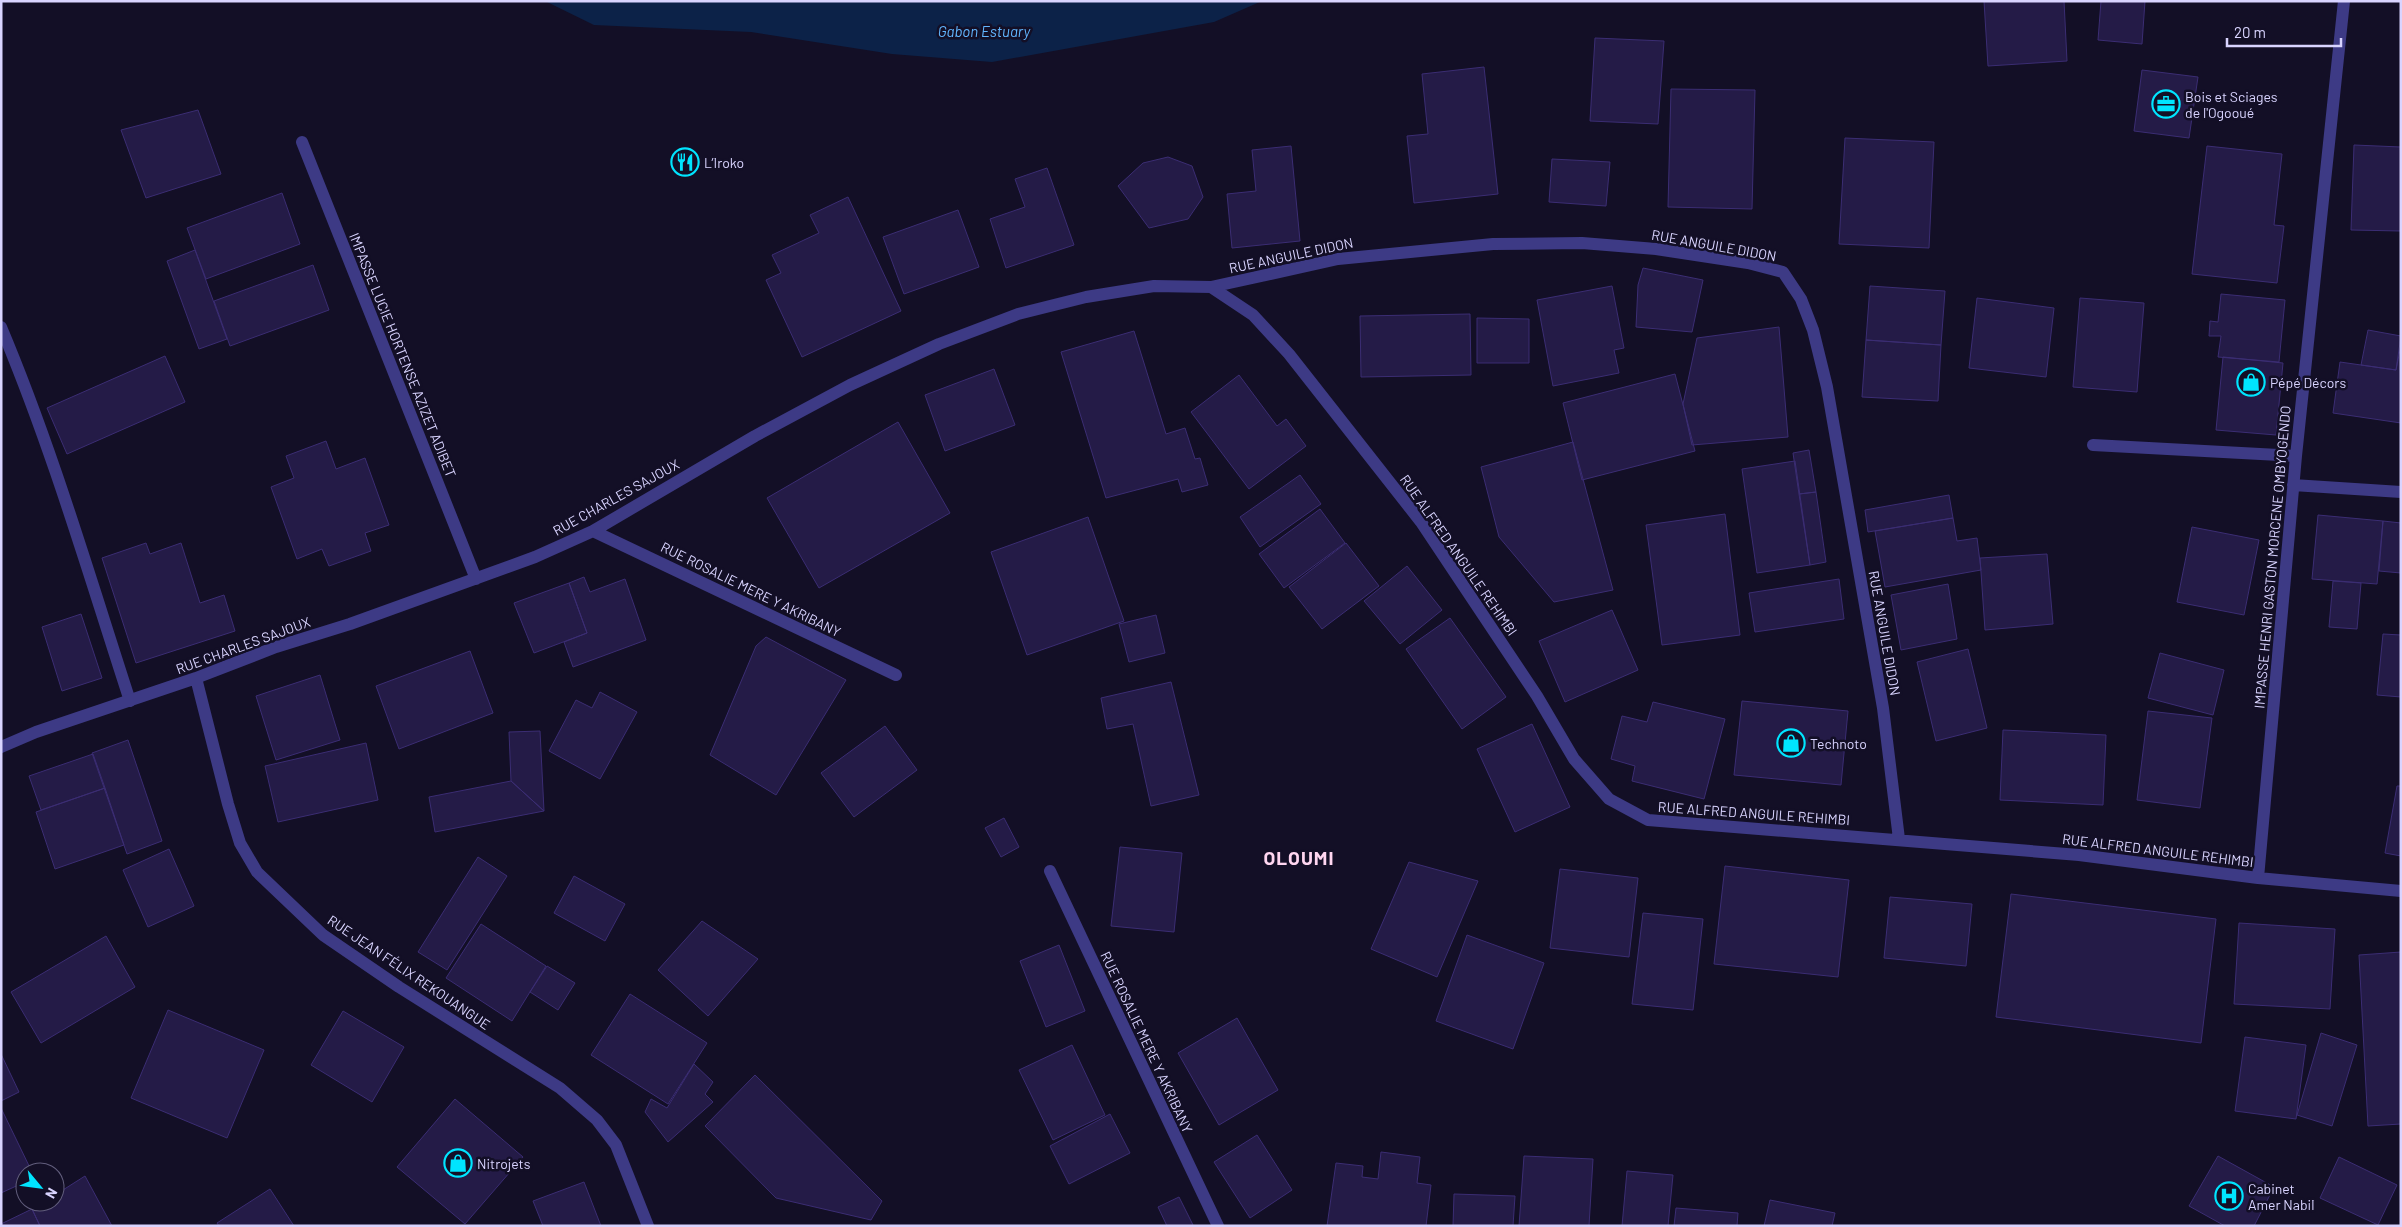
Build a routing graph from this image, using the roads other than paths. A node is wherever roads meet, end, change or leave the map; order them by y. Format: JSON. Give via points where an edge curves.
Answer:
{"nodes":[{"id":1,"x":2344,"y":1,"type":"edge"},
{"id":2,"x":302,"y":142,"type":"dead end"},
{"id":3,"x":1211,"y":287,"type":"junction"},
{"id":4,"x":1,"y":326,"type":"edge"},
{"id":5,"x":2093,"y":445,"type":"dead end"},
{"id":6,"x":2296,"y":456,"type":"junction"},
{"id":7,"x":2293,"y":485,"type":"junction"},
{"id":8,"x":2401,"y":492,"type":"edge"},
{"id":9,"x":593,"y":531,"type":"junction"},
{"id":10,"x":476,"y":579,"type":"junction"},
{"id":11,"x":896,"y":675,"type":"dead end"},
{"id":12,"x":196,"y":678,"type":"junction"},
{"id":13,"x":130,"y":701,"type":"junction"},
{"id":14,"x":1,"y":747,"type":"edge"},
{"id":15,"x":1899,"y":839,"type":"junction"},
{"id":16,"x":1050,"y":872,"type":"dead end"},
{"id":17,"x":2258,"y":878,"type":"junction"},
{"id":18,"x":2401,"y":891,"type":"edge"},
{"id":19,"x":648,"y":1226,"type":"edge"},
{"id":20,"x":1218,"y":1226,"type":"edge"}],
"edges":[{"from":1,"to":6,"type":"street","name":"IMPASSE HENRI GASTON MORCENE OMBYOGENDO"},
{"from":2,"to":10,"type":"street","name":"IMPASSE LUCIE HORTENSE AZIZET ADIBET"},
{"from":3,"to":9,"type":"street","name":"RUE CHARLES SAJOUX","via":[[1154,286],[1086,298],[1018,314],[939,344],[842,389]]},
{"from":3,"to":15,"type":"street","name":"RUE ALFRED ANGUILE REHIMBI","via":[[1253,314],[1399,494],[1478,605],[1574,759],[1609,799],[1648,820]]},
{"from":3,"to":15,"type":"street","name":"RUE ANGUILE DIDON","via":[[1338,259],[1493,244],[1582,243],[1656,249],[1748,263],[1782,272],[1801,299],[1827,387],[1883,708]]},
{"from":4,"to":13,"type":"street","via":[[25,382]]},
{"from":5,"to":6,"type":"street"},
{"from":6,"to":7,"type":"street","name":"IMPASSE HENRI GASTON MORCENE OMBYOGENDO"},
{"from":7,"to":8,"type":"street"},
{"from":7,"to":17,"type":"street","name":"IMPASSE HENRI GASTON MORCENE OMBYOGENDO"},
{"from":9,"to":10,"type":"street","name":"RUE CHARLES SAJOUX"},
{"from":9,"to":11,"type":"street","name":"RUE ROSALIE MERE Y AKRIBANY"},
{"from":10,"to":12,"type":"street","name":"RUE CHARLES SAJOUX","via":[[276,647]]},
{"from":12,"to":13,"type":"street","name":"RUE CHARLES SAJOUX"},
{"from":12,"to":19,"type":"street","name":"RUE JEAN FÉLIX REKOUANGUE","via":[[240,843],[257,872],[323,935],[560,1088],[597,1120],[616,1145]]},
{"from":13,"to":14,"type":"street","name":"RUE CHARLES SAJOUX"},
{"from":15,"to":17,"type":"street","name":"RUE ALFRED ANGUILE REHIMBI","via":[[2080,855]]},
{"from":16,"to":20,"type":"street","name":"RUE ROSALIE MERE Y AKRIBANY"},
{"from":17,"to":18,"type":"street","name":"RUE ALFRED ANGUILE REHIMBI"}]}
